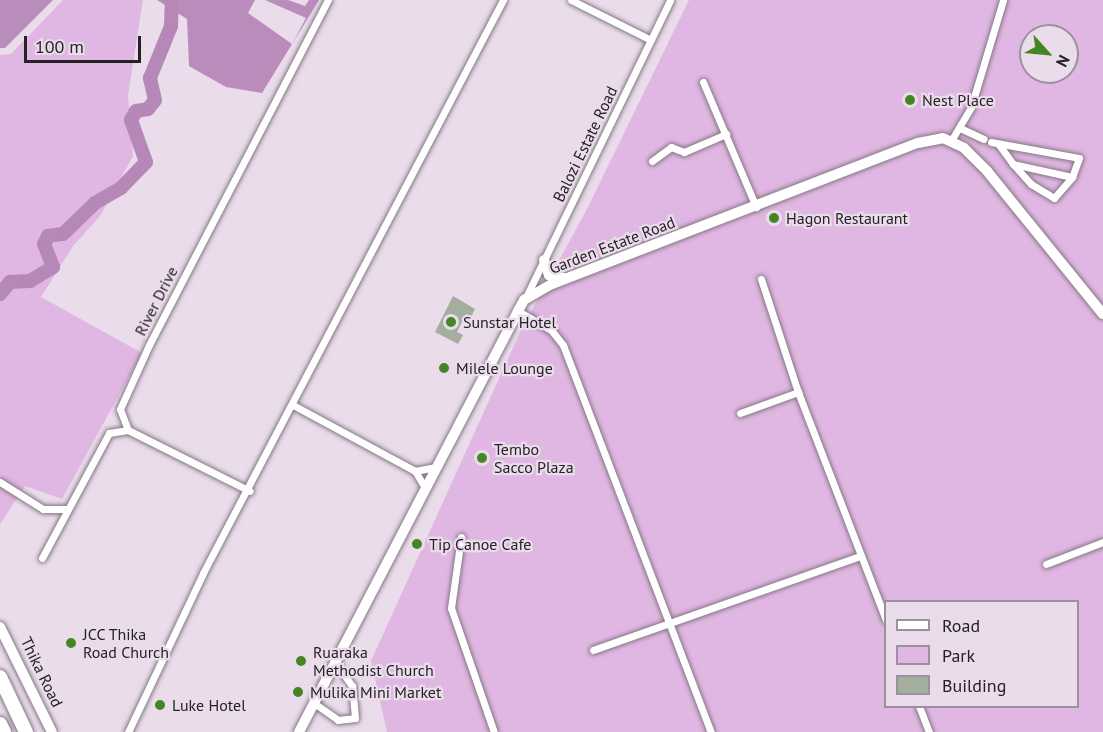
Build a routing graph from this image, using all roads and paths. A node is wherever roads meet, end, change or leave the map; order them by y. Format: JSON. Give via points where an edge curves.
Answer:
{"nodes":[{"id":1,"x":328,"y":0,"type":"edge"},
{"id":2,"x":503,"y":0,"type":"edge"},
{"id":3,"x":570,"y":0,"type":"edge"},
{"id":4,"x":670,"y":0,"type":"edge"},
{"id":5,"x":1004,"y":0,"type":"edge"},
{"id":6,"x":651,"y":40,"type":"junction"},
{"id":7,"x":704,"y":81,"type":"dead end"},
{"id":8,"x":960,"y":128,"type":"junction"},
{"id":9,"x":726,"y":134,"type":"junction"},
{"id":10,"x":952,"y":139,"type":"junction"},
{"id":11,"x":999,"y":145,"type":"junction"},
{"id":12,"x":652,"y":162,"type":"dead end"},
{"id":13,"x":1013,"y":164,"type":"junction"},
{"id":14,"x":1072,"y":177,"type":"junction"},
{"id":15,"x":756,"y":207,"type":"junction"},
{"id":16,"x":543,"y":260,"type":"junction"},
{"id":17,"x":564,"y":278,"type":"junction"},
{"id":18,"x":761,"y":279,"type":"dead end"},
{"id":19,"x":524,"y":300,"type":"junction"},
{"id":20,"x":518,"y":311,"type":"junction"},
{"id":21,"x":1103,"y":314,"type":"edge"},
{"id":22,"x":798,"y":392,"type":"junction"},
{"id":23,"x":293,"y":405,"type":"junction"},
{"id":24,"x":740,"y":413,"type":"dead end"},
{"id":25,"x":128,"y":430,"type":"junction"},
{"id":26,"x":440,"y":466,"type":"junction"},
{"id":27,"x":415,"y":471,"type":"junction"},
{"id":28,"x":0,"y":482,"type":"edge"},
{"id":29,"x":250,"y":491,"type":"junction"},
{"id":30,"x":428,"y":491,"type":"junction"},
{"id":31,"x":66,"y":509,"type":"junction"},
{"id":32,"x":461,"y":537,"type":"dead end"},
{"id":33,"x":1103,"y":542,"type":"edge"},
{"id":34,"x":860,"y":556,"type":"junction"},
{"id":35,"x":42,"y":558,"type":"dead end"},
{"id":36,"x":1046,"y":564,"type":"dead end"},
{"id":37,"x":884,"y":617,"type":"edge"},
{"id":38,"x":672,"y":624,"type":"junction"},
{"id":39,"x":0,"y":627,"type":"edge"},
{"id":40,"x":593,"y":650,"type":"dead end"},
{"id":41,"x":335,"y":662,"type":"junction"},
{"id":42,"x":0,"y":677,"type":"edge"},
{"id":43,"x":314,"y":703,"type":"junction"},
{"id":44,"x":920,"y":708,"type":"edge"},
{"id":45,"x":0,"y":723,"type":"edge"},
{"id":46,"x":4,"y":732,"type":"edge"},
{"id":47,"x":26,"y":732,"type":"edge"},
{"id":48,"x":52,"y":732,"type":"edge"},
{"id":49,"x":128,"y":732,"type":"edge"},
{"id":50,"x":299,"y":732,"type":"edge"},
{"id":51,"x":494,"y":732,"type":"edge"},
{"id":52,"x":711,"y":732,"type":"edge"},
{"id":53,"x":929,"y":732,"type":"edge"}],
"edges":[{"from":1,"to":25,"type":"street","name":"River Drive","via":[[120,409]]},
{"from":2,"to":23,"type":"street"},
{"from":3,"to":6,"type":"street"},
{"from":4,"to":6,"type":"street","name":"Balozi Estate Road"},
{"from":5,"to":8,"type":"street"},
{"from":6,"to":16,"type":"street","name":"Balozi Estate Road"},
{"from":7,"to":9,"type":"street"},
{"from":8,"to":10,"type":"street"},
{"from":8,"to":11,"type":"street"},
{"from":9,"to":12,"type":"street","via":[[684,152],[671,147]]},
{"from":9,"to":15,"type":"street"},
{"from":10,"to":15,"type":"street","name":"Garden Estate Road","via":[[918,143]]},
{"from":10,"to":21,"type":"street","via":[[987,171]]},
{"from":11,"to":13,"type":"street"},
{"from":11,"to":14,"type":"street","via":[[1072,154],[1078,158]]},
{"from":13,"to":14,"type":"street"},
{"from":13,"to":14,"type":"street","via":[[1031,184],[1054,198]]},
{"from":15,"to":17,"type":"street","name":"Garden Estate Road"},
{"from":16,"to":17,"type":"street","via":[[549,275]]},
{"from":16,"to":19,"type":"street","name":"Balozi Estate Road"},
{"from":17,"to":19,"type":"street","name":"Garden Estate Road"},
{"from":18,"to":22,"type":"street"},
{"from":19,"to":20,"type":"street"},
{"from":20,"to":26,"type":"street"},
{"from":20,"to":38,"type":"street","via":[[552,331],[563,345]]},
{"from":22,"to":24,"type":"street"},
{"from":22,"to":34,"type":"street"},
{"from":23,"to":27,"type":"street"},
{"from":23,"to":29,"type":"street"},
{"from":25,"to":29,"type":"street"},
{"from":25,"to":31,"type":"street","via":[[105,435]]},
{"from":26,"to":27,"type":"street"},
{"from":26,"to":30,"type":"street"},
{"from":27,"to":30,"type":"street"},
{"from":28,"to":31,"type":"street","via":[[43,509]]},
{"from":29,"to":49,"type":"street","via":[[203,573]]},
{"from":30,"to":41,"type":"street"},
{"from":31,"to":35,"type":"street"},
{"from":32,"to":51,"type":"street","via":[[451,608]]},
{"from":33,"to":36,"type":"street"},
{"from":34,"to":37,"type":"street"},
{"from":34,"to":38,"type":"street"},
{"from":38,"to":40,"type":"street"},
{"from":38,"to":52,"type":"street"},
{"from":39,"to":48,"type":"street","name":"Thika Road"},
{"from":41,"to":43,"type":"street"},
{"from":41,"to":43,"type":"street","via":[[352,686],[355,718],[338,720]]},
{"from":42,"to":47,"type":"highway"},
{"from":43,"to":50,"type":"street"},
{"from":44,"to":53,"type":"street"},
{"from":45,"to":46,"type":"highway"}]}
